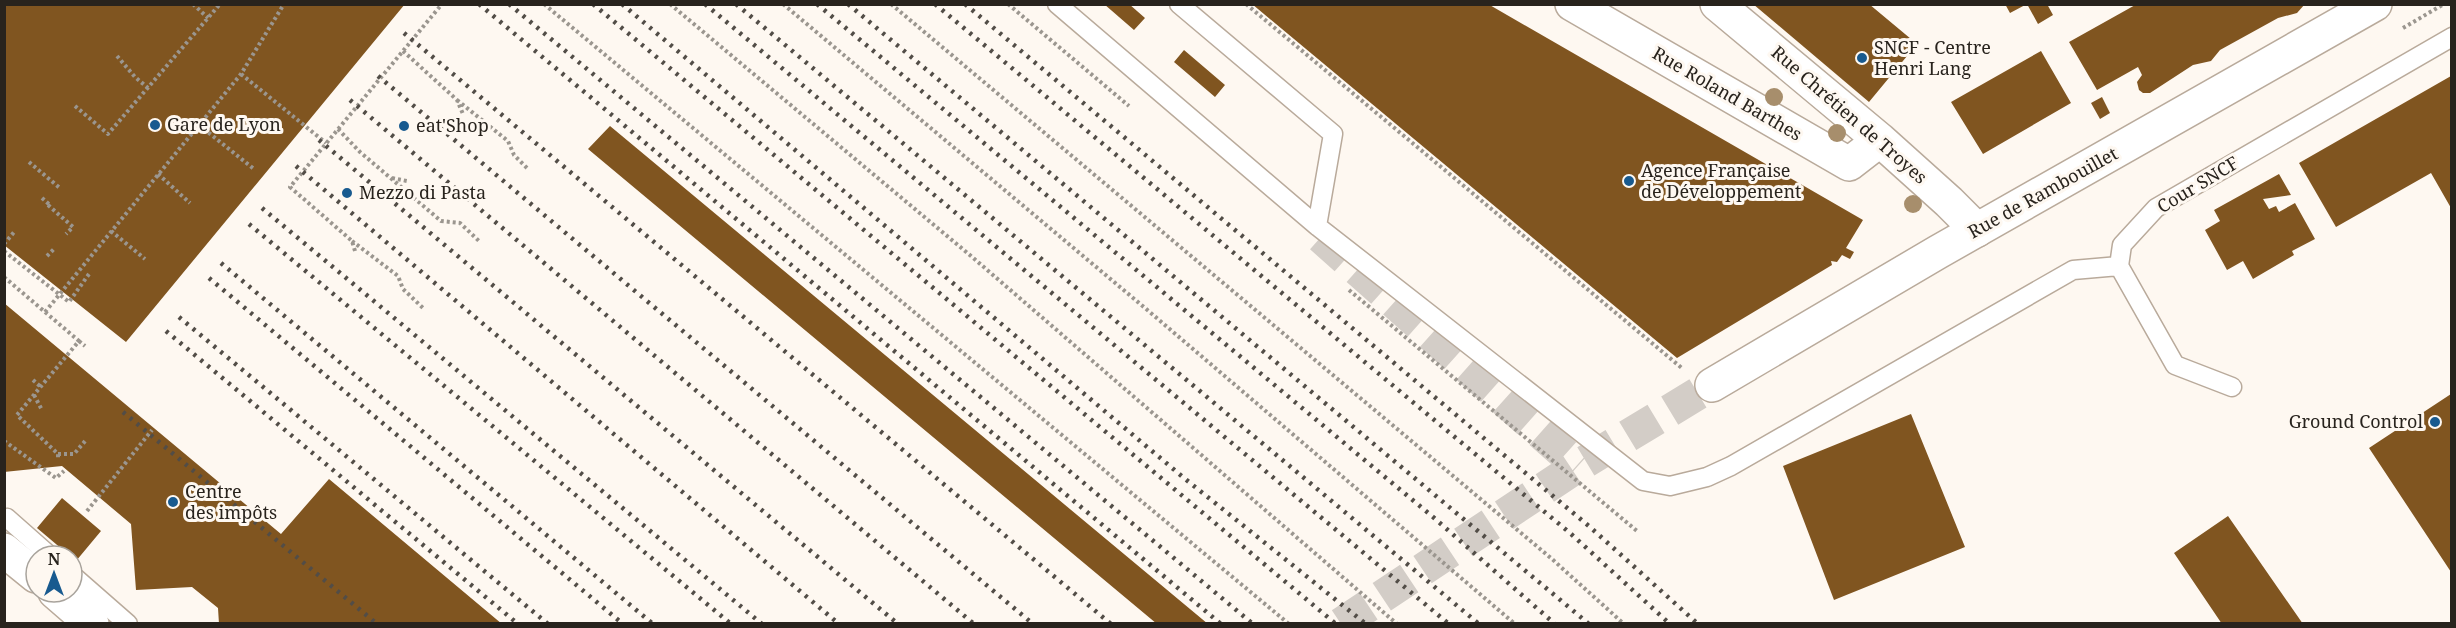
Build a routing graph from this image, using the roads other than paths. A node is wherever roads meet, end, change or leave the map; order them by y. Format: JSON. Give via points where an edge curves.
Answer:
{"nodes":[{"id":1,"x":1057,"y":4,"type":"edge"},
{"id":2,"x":1179,"y":4,"type":"edge"},
{"id":3,"x":1572,"y":4,"type":"edge"},
{"id":4,"x":1717,"y":4,"type":"edge"},
{"id":5,"x":2375,"y":4,"type":"edge"},
{"id":6,"x":2451,"y":37,"type":"edge"},
{"id":7,"x":1880,"y":140,"type":"junction"},
{"id":8,"x":1317,"y":226,"type":"junction"},
{"id":9,"x":1977,"y":230,"type":"junction"},
{"id":10,"x":2119,"y":267,"type":"junction"},
{"id":11,"x":1699,"y":378,"type":"tunnel mouth"},
{"id":12,"x":2232,"y":387,"type":"dead end"},
{"id":13,"x":4,"y":520,"type":"edge"},
{"id":14,"x":36,"y":544,"type":"edge"},
{"id":15,"x":4,"y":550,"type":"edge"},
{"id":16,"x":24,"y":566,"type":"edge"},
{"id":17,"x":84,"y":586,"type":"edge"},
{"id":18,"x":69,"y":604,"type":"edge"},
{"id":19,"x":92,"y":624,"type":"edge"},
{"id":20,"x":128,"y":624,"type":"edge"}],
"edges":[{"from":1,"to":8,"type":"lane"},
{"from":2,"to":8,"type":"lane","via":[[1333,134]]},
{"from":3,"to":7,"type":"street","name":"Rue Roland Barthes","via":[[1849,164]]},
{"from":4,"to":7,"type":"street","name":"Rue Chrétien de Troyes"},
{"from":5,"to":9,"type":"street","name":"Rue de Rambouillet"},
{"from":6,"to":10,"type":"lane","name":"Cour SNCF","via":[[2156,208],[2122,245]]},
{"from":7,"to":9,"type":"street","name":"Rue Chrétien de Troyes"},
{"from":8,"to":10,"type":"lane","via":[[1643,482],[1670,486],[1731,466],[2073,270]]},
{"from":9,"to":11,"type":"street","name":"Rue de Rambouillet"},
{"from":10,"to":12,"type":"lane","via":[[2175,365]]},
{"from":13,"to":14,"type":"lane","via":[[7,518]]},
{"from":15,"to":16,"type":"street"},
{"from":17,"to":20,"type":"lane"},
{"from":18,"to":19,"type":"street"}]}
